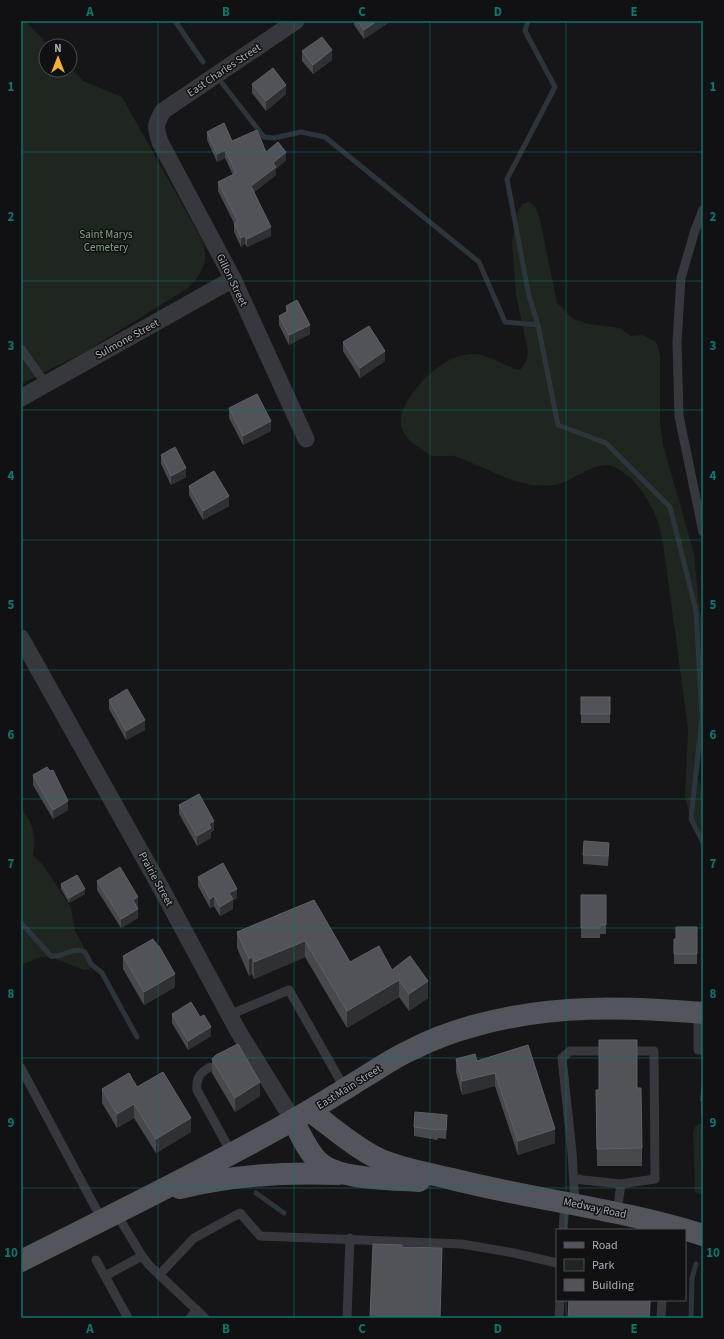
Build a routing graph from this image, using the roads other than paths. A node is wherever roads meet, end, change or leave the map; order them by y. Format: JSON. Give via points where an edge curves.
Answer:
{"nodes":[{"id":1,"x":296,"y":21,"type":"edge"},
{"id":2,"x":156,"y":124,"type":"joint"},
{"id":3,"x":703,"y":210,"type":"edge"},
{"id":4,"x":233,"y":279,"type":"junction"},
{"id":5,"x":21,"y":349,"type":"edge"},
{"id":6,"x":46,"y":384,"type":"junction"},
{"id":7,"x":21,"y":398,"type":"edge"},
{"id":8,"x":306,"y":438,"type":"dead end"},
{"id":9,"x":703,"y":532,"type":"edge"},
{"id":10,"x":21,"y":638,"type":"edge"},
{"id":11,"x":701,"y":1012,"type":"edge"},
{"id":12,"x":229,"y":1015,"type":"junction"},
{"id":13,"x":703,"y":1050,"type":"edge"},
{"id":14,"x":210,"y":1067,"type":"dead end"},
{"id":15,"x":21,"y":1068,"type":"edge"},
{"id":16,"x":345,"y":1089,"type":"junction"},
{"id":17,"x":301,"y":1115,"type":"junction"},
{"id":18,"x":232,"y":1154,"type":"junction"},
{"id":19,"x":357,"y":1176,"type":"junction"},
{"id":20,"x":574,"y":1178,"type":"junction"},
{"id":21,"x":621,"y":1184,"type":"junction"},
{"id":22,"x":486,"y":1188,"type":"junction"},
{"id":23,"x":148,"y":1197,"type":"junction"},
{"id":24,"x":570,"y":1203,"type":"junction"},
{"id":25,"x":617,"y":1212,"type":"junction"},
{"id":26,"x":109,"y":1216,"type":"junction"},
{"id":27,"x":563,"y":1229,"type":"edge"},
{"id":28,"x":681,"y":1229,"type":"edge"},
{"id":29,"x":686,"y":1230,"type":"edge"},
{"id":30,"x":703,"y":1235,"type":"edge"},
{"id":31,"x":350,"y":1238,"type":"junction"},
{"id":32,"x":142,"y":1256,"type":"junction"},
{"id":33,"x":96,"y":1260,"type":"dead end"},
{"id":34,"x":21,"y":1261,"type":"edge"},
{"id":35,"x":556,"y":1263,"type":"edge"},
{"id":36,"x":159,"y":1274,"type":"junction"},
{"id":37,"x":105,"y":1276,"type":"junction"},
{"id":38,"x":560,"y":1301,"type":"edge"},
{"id":39,"x":662,"y":1301,"type":"edge"},
{"id":40,"x":197,"y":1310,"type":"junction"},
{"id":41,"x":128,"y":1318,"type":"edge"},
{"id":42,"x":190,"y":1318,"type":"edge"},
{"id":43,"x":205,"y":1318,"type":"edge"},
{"id":44,"x":347,"y":1318,"type":"edge"},
{"id":45,"x":559,"y":1318,"type":"edge"},
{"id":46,"x":661,"y":1318,"type":"edge"}],
"edges":[{"from":1,"to":2,"type":"street","name":"East Charles Street","via":[[164,111]]},
{"from":2,"to":4,"type":"street","name":"Gillon Street","via":[[160,142]]},
{"from":3,"to":9,"type":"lane","via":[[681,278],[677,342],[679,416]]},
{"from":4,"to":6,"type":"street","name":"Sulmone Street"},
{"from":4,"to":8,"type":"street","name":"Gillon Street"},
{"from":5,"to":6,"type":"lane"},
{"from":6,"to":7,"type":"street","name":"Sulmone Street"},
{"from":10,"to":12,"type":"street","name":"Prairie Street"},
{"from":11,"to":13,"type":"lane","via":[[698,1050]]},
{"from":11,"to":16,"type":"main road","name":"East Main Street","via":[[585,1008],[512,1016],[475,1025],[424,1043]]},
{"from":12,"to":16,"type":"lane","via":[[289,990]]},
{"from":12,"to":17,"type":"street","name":"Prairie Street","via":[[243,1047]]},
{"from":14,"to":18,"type":"lane","via":[[200,1073],[196,1082],[197,1090]]},
{"from":15,"to":26,"type":"lane"},
{"from":16,"to":17,"type":"main road","name":"East Main Street"},
{"from":17,"to":18,"type":"main road","name":"East Main Street"},
{"from":17,"to":19,"type":"main road","name":"Medway Road","via":[[308,1149],[319,1162],[334,1171]]},
{"from":17,"to":22,"type":"main road","name":"Medway Road","via":[[380,1159]]},
{"from":18,"to":23,"type":"main road","name":"East Main Street"},
{"from":19,"to":22,"type":"main road","name":"Medway Road"},
{"from":19,"to":23,"type":"main road","via":[[316,1173],[250,1176],[190,1186]]},
{"from":20,"to":21,"type":"lane"},
{"from":20,"to":21,"type":"lane","via":[[562,1058],[570,1051],[654,1051],[655,1179]]},
{"from":20,"to":24,"type":"lane"},
{"from":21,"to":25,"type":"lane"},
{"from":22,"to":24,"type":"main road","name":"Medway Road"},
{"from":23,"to":26,"type":"main road","name":"East Main Street"},
{"from":24,"to":25,"type":"main road","name":"Medway Road"},
{"from":24,"to":27,"type":"lane"},
{"from":25,"to":28,"type":"main road","name":"Medway Road"},
{"from":26,"to":32,"type":"lane"},
{"from":26,"to":34,"type":"main road","name":"East Main Street"},
{"from":29,"to":30,"type":"main road","name":"Medway Road"},
{"from":31,"to":35,"type":"lane","via":[[462,1244]]},
{"from":31,"to":36,"type":"lane","via":[[260,1236],[240,1213],[194,1238]]},
{"from":31,"to":44,"type":"lane"},
{"from":32,"to":36,"type":"lane"},
{"from":32,"to":37,"type":"lane"},
{"from":33,"to":37,"type":"lane"},
{"from":36,"to":40,"type":"lane"},
{"from":37,"to":41,"type":"lane"},
{"from":38,"to":45,"type":"lane"},
{"from":39,"to":46,"type":"lane"},
{"from":40,"to":42,"type":"lane"},
{"from":40,"to":43,"type":"lane"}]}
